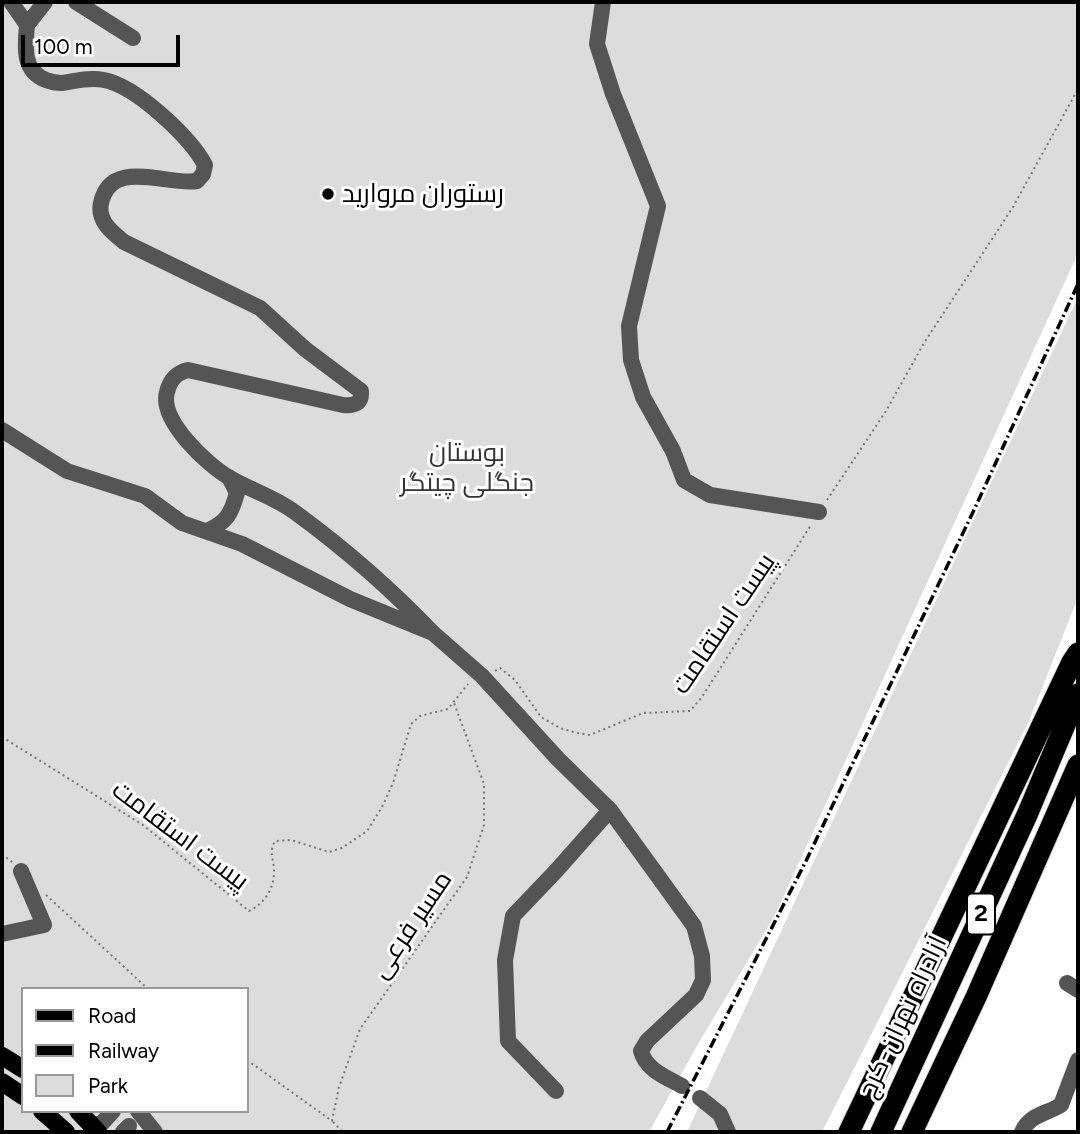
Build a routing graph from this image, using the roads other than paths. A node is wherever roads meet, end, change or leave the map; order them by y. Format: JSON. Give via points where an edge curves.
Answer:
{"nodes":[{"id":1,"x":11,"y":2,"type":"edge"},
{"id":2,"x":45,"y":2,"type":"edge"},
{"id":3,"x":76,"y":2,"type":"edge"},
{"id":4,"x":603,"y":2,"type":"edge"},
{"id":5,"x":27,"y":25,"type":"junction"},
{"id":6,"x":133,"y":38,"type":"dead end"},
{"id":7,"x":2,"y":430,"type":"edge"},
{"id":8,"x":229,"y":477,"type":"junction"},
{"id":9,"x":819,"y":512,"type":"road end"},
{"id":10,"x":207,"y":531,"type":"junction"},
{"id":11,"x":433,"y":633,"type":"junction"},
{"id":12,"x":1078,"y":653,"type":"edge"},
{"id":13,"x":1078,"y":694,"type":"edge"},
{"id":14,"x":1078,"y":765,"type":"edge"},
{"id":15,"x":610,"y":810,"type":"junction"},
{"id":16,"x":21,"y":871,"type":"road end"},
{"id":17,"x":2,"y":934,"type":"edge"},
{"id":18,"x":2,"y":1056,"type":"edge"},
{"id":19,"x":1078,"y":1060,"type":"edge"},
{"id":20,"x":21,"y":1068,"type":"edge"},
{"id":21,"x":2,"y":1082,"type":"edge"},
{"id":22,"x":682,"y":1086,"type":"dead end"},
{"id":23,"x":556,"y":1091,"type":"dead end"},
{"id":24,"x":21,"y":1095,"type":"edge"},
{"id":25,"x":700,"y":1098,"type":"dead end"},
{"id":26,"x":44,"y":1113,"type":"edge"},
{"id":27,"x":80,"y":1113,"type":"edge"},
{"id":28,"x":111,"y":1113,"type":"edge"},
{"id":29,"x":140,"y":1113,"type":"edge"},
{"id":30,"x":95,"y":1129,"type":"edge"},
{"id":31,"x":850,"y":1129,"type":"edge"},
{"id":32,"x":66,"y":1132,"type":"edge"},
{"id":33,"x":155,"y":1132,"type":"edge"},
{"id":34,"x":728,"y":1132,"type":"edge"},
{"id":35,"x":881,"y":1132,"type":"edge"},
{"id":36,"x":912,"y":1132,"type":"edge"},
{"id":37,"x":1022,"y":1132,"type":"edge"}],
"edges":[{"from":1,"to":5,"type":"street"},
{"from":2,"to":5,"type":"street"},
{"from":3,"to":6,"type":"street"},
{"from":4,"to":9,"type":"street","via":[[597,44],[658,206],[629,326],[631,360],[643,397],[684,480],[710,495]]},
{"from":5,"to":8,"type":"street","via":[[26,60],[32,71],[59,84],[104,80],[126,87],[179,133],[205,165],[197,181],[139,175],[122,178],[104,194],[100,206],[105,226],[124,242],[260,308],[361,391],[358,402],[343,405],[188,370],[179,372],[166,394],[169,418],[187,442]]},
{"from":7,"to":10,"type":"street","via":[[67,471],[145,496],[182,523]]},
{"from":8,"to":10,"type":"street","via":[[237,492],[232,509],[223,524]]},
{"from":8,"to":11,"type":"street","via":[[295,512],[390,589]]},
{"from":10,"to":11,"type":"street"},
{"from":11,"to":15,"type":"street","via":[[482,676]]},
{"from":12,"to":31,"type":"highway"},
{"from":13,"to":35,"type":"highway","name":"آزادراه تهران-کرج","number":"2"},
{"from":14,"to":36,"type":"highway","number":"2"},
{"from":15,"to":22,"type":"street","via":[[694,926],[702,956],[703,980],[696,995],[641,1051],[643,1060],[658,1073]]},
{"from":15,"to":23,"type":"street","via":[[513,916],[505,960],[508,1041]]},
{"from":16,"to":17,"type":"street","via":[[44,925]]},
{"from":18,"to":20,"type":"main road"},
{"from":19,"to":37,"type":"street","via":[[1061,1105],[1033,1118]]},
{"from":21,"to":24,"type":"main road"},
{"from":25,"to":34,"type":"street","via":[[720,1114]]},
{"from":26,"to":32,"type":"main road"},
{"from":27,"to":30,"type":"main road"},
{"from":28,"to":30,"type":"street"},
{"from":29,"to":33,"type":"street"}]}
